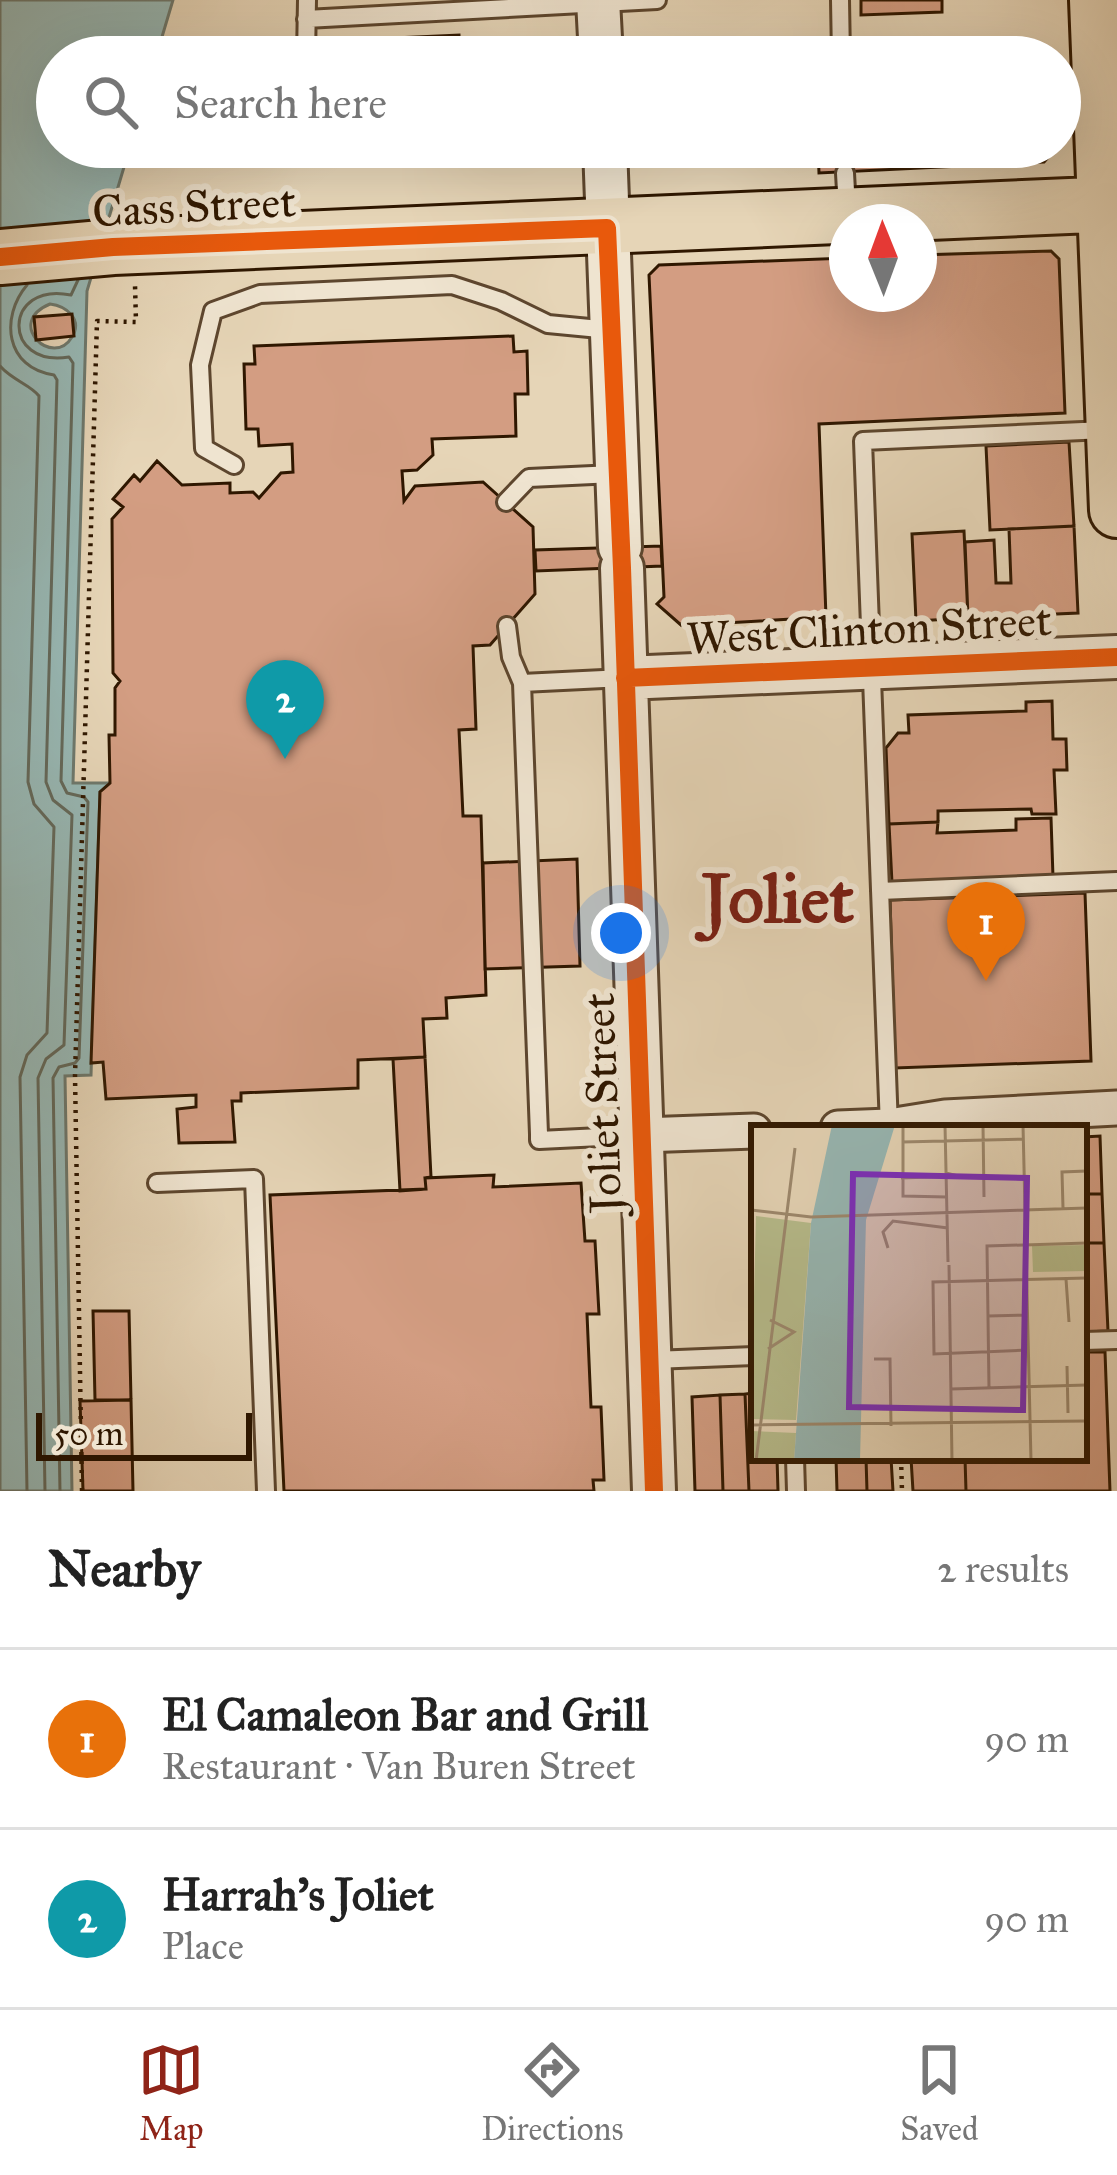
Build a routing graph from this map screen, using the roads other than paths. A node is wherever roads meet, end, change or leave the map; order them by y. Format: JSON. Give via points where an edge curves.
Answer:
{"nodes":[{"id":1,"x":657,"y":0,"type":"edge"},
{"id":2,"x":840,"y":0,"type":"edge"},
{"id":3,"x":1097,"y":0,"type":"edge"},
{"id":4,"x":598,"y":2,"type":"edge"},
{"id":5,"x":306,"y":9,"type":"edge"},
{"id":6,"x":600,"y":36,"type":"edge"},
{"id":7,"x":841,"y":36,"type":"edge"},
{"id":8,"x":605,"y":168,"type":"edge"},
{"id":9,"x":1111,"y":204,"type":"edge"},
{"id":10,"x":607,"y":228,"type":"junction"},
{"id":11,"x":0,"y":257,"type":"edge"},
{"id":12,"x":611,"y":330,"type":"junction"},
{"id":13,"x":1115,"y":430,"type":"edge"},
{"id":14,"x":234,"y":465,"type":"dead end"},
{"id":15,"x":617,"y":474,"type":"junction"},
{"id":16,"x":506,"y":502,"type":"dead end"},
{"id":17,"x":1117,"y":510,"type":"edge"},
{"id":18,"x":507,"y":626,"type":"dead end"},
{"id":19,"x":1117,"y":657,"type":"edge"},
{"id":20,"x":871,"y":669,"type":"junction"},
{"id":21,"x":625,"y":678,"type":"junction"},
{"id":22,"x":522,"y":682,"type":"junction"},
{"id":23,"x":1117,"y":881,"type":"edge"},
{"id":24,"x":880,"y":891,"type":"junction"},
{"id":25,"x":1117,"y":1108,"type":"edge"},
{"id":26,"x":889,"y":1125,"type":"edge"},
{"id":27,"x":900,"y":1125,"type":"edge"},
{"id":28,"x":751,"y":1131,"type":"edge"},
{"id":29,"x":642,"y":1136,"type":"junction"},
{"id":30,"x":157,"y":1183,"type":"dead end"},
{"id":31,"x":1117,"y":1340,"type":"edge"},
{"id":32,"x":1087,"y":1341,"type":"edge"},
{"id":33,"x":751,"y":1356,"type":"edge"},
{"id":34,"x":649,"y":1360,"type":"junction"},
{"id":35,"x":795,"y":1461,"type":"edge"},
{"id":36,"x":266,"y":1491,"type":"edge"},
{"id":37,"x":653,"y":1491,"type":"edge"},
{"id":38,"x":796,"y":1491,"type":"edge"}],
"edges":[{"from":1,"to":4,"type":"lane"},
{"from":2,"to":7,"type":"lane"},
{"from":3,"to":9,"type":"main road"},
{"from":4,"to":5,"type":"lane"},
{"from":4,"to":6,"type":"street"},
{"from":8,"to":10,"type":"street","name":"Joliet Street"},
{"from":9,"to":10,"type":"main road","name":"Cass Street","via":[[846,195]]},
{"from":9,"to":13,"type":"main road"},
{"from":10,"to":11,"type":"main road","name":"Cass Street","via":[[124,263]]},
{"from":10,"to":12,"type":"street","name":"Joliet Street"},
{"from":12,"to":14,"type":"lane","via":[[548,324],[452,285],[260,294],[213,311],[200,365],[204,448]]},
{"from":12,"to":15,"type":"street","name":"Joliet Street"},
{"from":13,"to":17,"type":"main road"},
{"from":13,"to":20,"type":"lane","via":[[863,441]]},
{"from":15,"to":16,"type":"lane","via":[[529,478]]},
{"from":15,"to":21,"type":"street","name":"Joliet Street"},
{"from":18,"to":22,"type":"lane"},
{"from":19,"to":20,"type":"street","name":"West Clinton Street"},
{"from":20,"to":21,"type":"street","name":"West Clinton Street"},
{"from":20,"to":24,"type":"lane"},
{"from":21,"to":22,"type":"lane"},
{"from":21,"to":29,"type":"street","name":"Joliet Street"},
{"from":22,"to":29,"type":"lane","via":[[539,1140]]},
{"from":23,"to":24,"type":"lane"},
{"from":24,"to":26,"type":"lane"},
{"from":25,"to":27,"type":"street"},
{"from":28,"to":29,"type":"street"},
{"from":29,"to":34,"type":"street","name":"Joliet Street"},
{"from":30,"to":36,"type":"lane","via":[[254,1180]]},
{"from":31,"to":32,"type":"lane"},
{"from":33,"to":34,"type":"lane"},
{"from":34,"to":37,"type":"street","name":"Joliet Street"},
{"from":35,"to":38,"type":"lane"}]}
